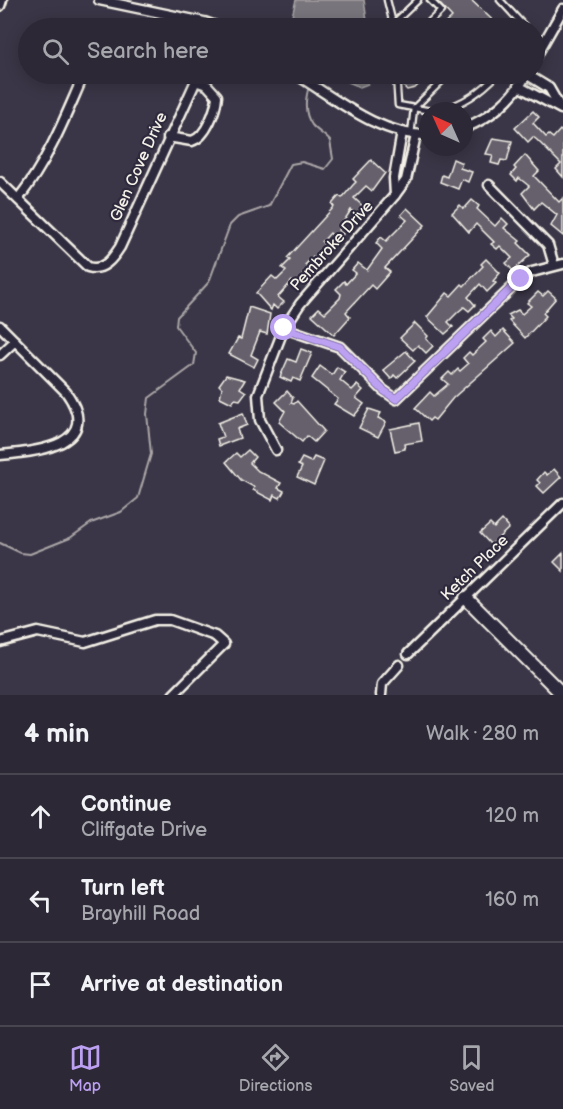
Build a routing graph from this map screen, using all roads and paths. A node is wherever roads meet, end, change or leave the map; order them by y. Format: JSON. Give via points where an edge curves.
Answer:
{"nodes":[{"id":1,"x":2,"y":0,"type":"edge"},
{"id":2,"x":99,"y":0,"type":"edge"},
{"id":3,"x":387,"y":0,"type":"edge"},
{"id":4,"x":418,"y":0,"type":"edge"},
{"id":5,"x":430,"y":0,"type":"edge"},
{"id":6,"x":500,"y":0,"type":"edge"},
{"id":7,"x":0,"y":6,"type":"edge"},
{"id":8,"x":563,"y":9,"type":"edge"},
{"id":9,"x":185,"y":18,"type":"edge"},
{"id":10,"x":392,"y":18,"type":"edge"},
{"id":11,"x":401,"y":18,"type":"edge"},
{"id":12,"x":434,"y":18,"type":"edge"},
{"id":13,"x":517,"y":18,"type":"edge"},
{"id":14,"x":545,"y":41,"type":"edge"},
{"id":15,"x":80,"y":84,"type":"edge"},
{"id":16,"x":194,"y":84,"type":"edge"},
{"id":17,"x":207,"y":84,"type":"edge"},
{"id":18,"x":311,"y":84,"type":"edge"},
{"id":19,"x":397,"y":84,"type":"edge"},
{"id":20,"x":439,"y":84,"type":"edge"},
{"id":21,"x":488,"y":84,"type":"edge"},
{"id":22,"x":518,"y":84,"type":"edge"},
{"id":23,"x":529,"y":84,"type":"edge"},
{"id":24,"x":539,"y":84,"type":"edge"},
{"id":25,"x":549,"y":88,"type":"junction"},
{"id":26,"x":542,"y":100,"type":"junction"},
{"id":27,"x":464,"y":102,"type":"edge"},
{"id":28,"x":414,"y":108,"type":"junction"},
{"id":29,"x":419,"y":109,"type":"edge"},
{"id":30,"x":562,"y":110,"type":"edge"},
{"id":31,"x":473,"y":124,"type":"edge"},
{"id":32,"x":402,"y":132,"type":"junction"},
{"id":33,"x":413,"y":135,"type":"junction"},
{"id":34,"x":419,"y":135,"type":"edge"},
{"id":35,"x":168,"y":137,"type":"junction"},
{"id":36,"x":396,"y":166,"type":"junction"},
{"id":37,"x":410,"y":168,"type":"junction"},
{"id":38,"x":0,"y":182,"type":"edge"},
{"id":39,"x":489,"y":185,"type":"dead end"},
{"id":40,"x":395,"y":195,"type":"junction"},
{"id":41,"x":18,"y":199,"type":"junction"},
{"id":42,"x":558,"y":265,"type":"edge"},
{"id":43,"x":0,"y":326,"type":"edge"},
{"id":44,"x":284,"y":328,"type":"junction"},
{"id":45,"x":15,"y":340,"type":"junction"},
{"id":46,"x":0,"y":355,"type":"edge"},
{"id":47,"x":276,"y":450,"type":"dead end"},
{"id":48,"x":0,"y":455,"type":"edge"},
{"id":49,"x":563,"y":503,"type":"edge"},
{"id":50,"x":466,"y":598,"type":"junction"},
{"id":51,"x":0,"y":642,"type":"edge"},
{"id":52,"x":408,"y":654,"type":"dead end"},
{"id":53,"x":399,"y":665,"type":"dead end"},
{"id":54,"x":173,"y":695,"type":"edge"},
{"id":55,"x":381,"y":695,"type":"edge"},
{"id":56,"x":563,"y":695,"type":"edge"}],
"edges":[{"from":1,"to":7,"type":"street"},
{"from":2,"to":9,"type":"street"},
{"from":3,"to":10,"type":"lane"},
{"from":4,"to":11,"type":"lane"},
{"from":5,"to":12,"type":"lane","via":[[441,11]]},
{"from":6,"to":13,"type":"lane"},
{"from":8,"to":14,"type":"street"},
{"from":15,"to":41,"type":"street","via":[[53,144]]},
{"from":16,"to":35,"type":"street","name":"Glen Cove Drive"},
{"from":17,"to":35,"type":"street","via":[[217,96],[202,135],[192,141]]},
{"from":18,"to":32,"type":"street","via":[[370,120]]},
{"from":19,"to":28,"type":"lane","via":[[398,105]]},
{"from":20,"to":28,"type":"lane"},
{"from":21,"to":27,"type":"lane"},
{"from":22,"to":31,"type":"street","via":[[484,119]]},
{"from":23,"to":26,"type":"street"},
{"from":24,"to":25,"type":"street"},
{"from":25,"to":26,"type":"street"},
{"from":25,"to":30,"type":"street"},
{"from":26,"to":30,"type":"street"},
{"from":28,"to":29,"type":"lane"},
{"from":28,"to":33,"type":"lane"},
{"from":32,"to":33,"type":"street"},
{"from":32,"to":36,"type":"street","name":"Pembroke Drive"},
{"from":33,"to":34,"type":"street"},
{"from":33,"to":37,"type":"street","name":"Pembroke Drive"},
{"from":35,"to":41,"type":"street","name":"Glen Cove Drive","via":[[120,247],[99,268],[88,267]]},
{"from":36,"to":37,"type":"street"},
{"from":36,"to":40,"type":"street","name":"Pembroke Drive"},
{"from":37,"to":40,"type":"street","name":"Pembroke Drive"},
{"from":38,"to":41,"type":"street"},
{"from":39,"to":42,"type":"street","via":[[548,245]]},
{"from":40,"to":44,"type":"street","name":"Pembroke Drive","via":[[300,304]]},
{"from":42,"to":44,"type":"street","via":[[521,279],[396,399],[340,347]]},
{"from":43,"to":45,"type":"street"},
{"from":44,"to":47,"type":"street","name":"Pembroke Drive","via":[[258,394],[260,420]]},
{"from":45,"to":46,"type":"street"},
{"from":45,"to":48,"type":"street","via":[[75,403],[78,424],[61,445],[38,452]]},
{"from":49,"to":50,"type":"street","name":"Ketch Place"},
{"from":50,"to":52,"type":"street","name":"Ketch Place"},
{"from":50,"to":56,"type":"street"},
{"from":51,"to":54,"type":"street","via":[[38,632],[85,642],[155,620],[170,620],[205,631],[224,644]]},
{"from":53,"to":55,"type":"street","via":[[382,684]]}]}
